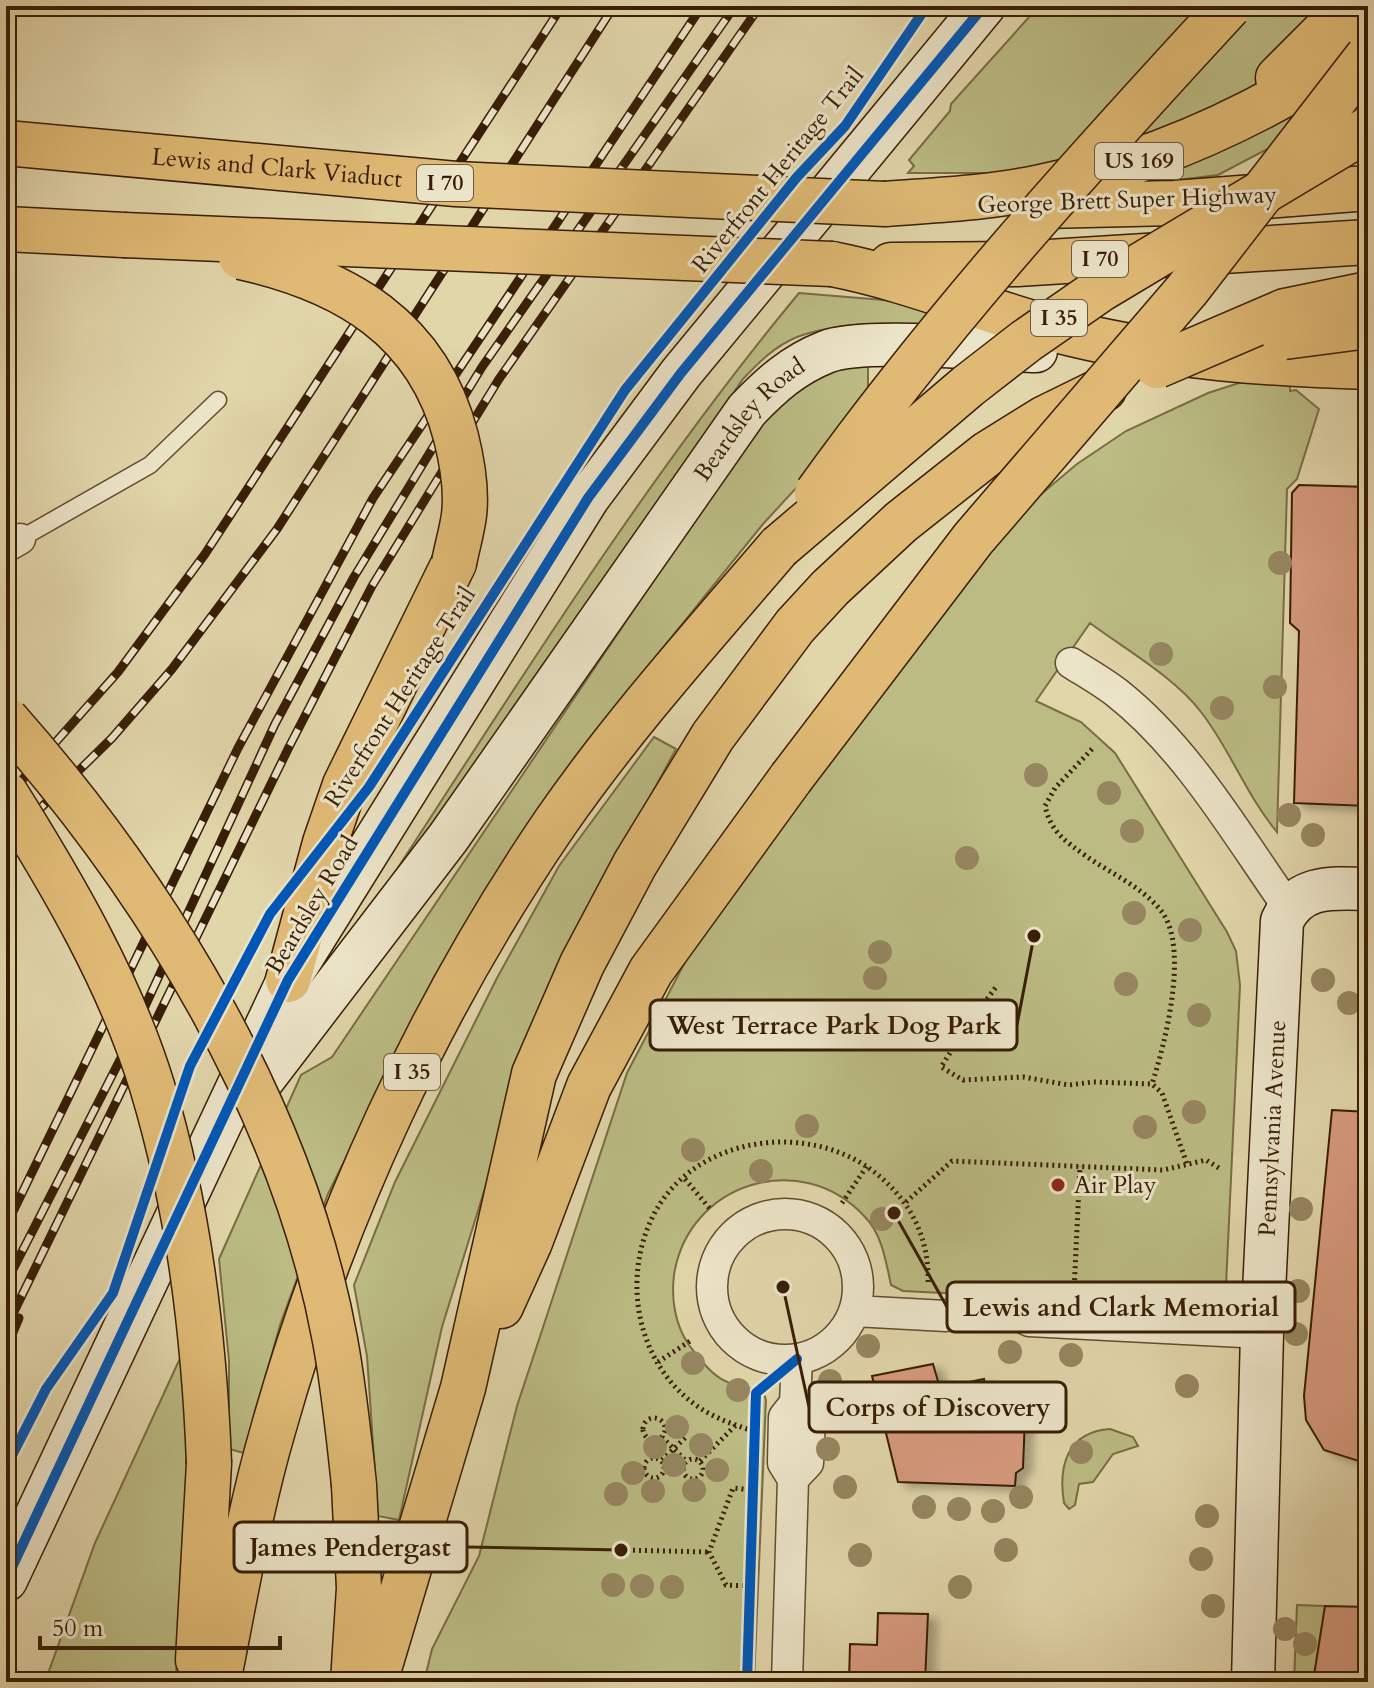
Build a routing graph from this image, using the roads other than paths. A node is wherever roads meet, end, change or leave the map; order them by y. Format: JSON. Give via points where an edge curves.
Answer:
{"nodes":[{"id":1,"x":984,"y":6,"type":"edge"},
{"id":2,"x":1229,"y":6,"type":"edge"},
{"id":3,"x":1350,"y":6,"type":"edge"},
{"id":4,"x":1368,"y":43,"type":"edge"},
{"id":5,"x":1368,"y":56,"type":"edge"},
{"id":6,"x":1237,"y":120,"type":"junction"},
{"id":7,"x":1368,"y":129,"type":"edge"},
{"id":8,"x":6,"y":143,"type":"edge"},
{"id":9,"x":1368,"y":188,"type":"edge"},
{"id":10,"x":885,"y":204,"type":"junction"},
{"id":11,"x":6,"y":229,"type":"edge"},
{"id":12,"x":124,"y":235,"type":"junction"},
{"id":13,"x":1368,"y":242,"type":"edge"},
{"id":14,"x":832,"y":264,"type":"junction"},
{"id":15,"x":1368,"y":294,"type":"edge"},
{"id":16,"x":1368,"y":326,"type":"edge"},
{"id":17,"x":1203,"y":355,"type":"junction"},
{"id":18,"x":1157,"y":366,"type":"junction"},
{"id":19,"x":1368,"y":367,"type":"edge"},
{"id":20,"x":218,"y":400,"type":"dead end"},
{"id":21,"x":13,"y":543,"type":"edge"},
{"id":22,"x":779,"y":547,"type":"junction"},
{"id":23,"x":1071,"y":663,"type":"dead end"},
{"id":24,"x":6,"y":719,"type":"edge"},
{"id":25,"x":6,"y":794,"type":"edge"},
{"id":26,"x":1368,"y":889,"type":"edge"},
{"id":27,"x":1288,"y":907,"type":"junction"},
{"id":28,"x":288,"y":980,"type":"junction"},
{"id":29,"x":206,"y":1154,"type":"junction"},
{"id":30,"x":854,"y":1311,"type":"junction"},
{"id":31,"x":1262,"y":1333,"type":"junction"},
{"id":32,"x":797,"y":1359,"type":"junction"},
{"id":33,"x":463,"y":1388,"type":"junction"},
{"id":34,"x":6,"y":1580,"type":"edge"},
{"id":35,"x":196,"y":1682,"type":"edge"},
{"id":36,"x":218,"y":1682,"type":"edge"},
{"id":37,"x":353,"y":1682,"type":"edge"},
{"id":38,"x":375,"y":1682,"type":"edge"},
{"id":39,"x":787,"y":1682,"type":"edge"},
{"id":40,"x":1253,"y":1682,"type":"edge"}],
"edges":[{"from":1,"to":28,"type":"street","name":"Beardsley Road","via":[[681,373],[588,498]]},
{"from":2,"to":22,"type":"highway","bridge":true,"via":[[974,294],[866,425]]},
{"from":3,"to":6,"type":"highway"},
{"from":4,"to":6,"type":"highway","number":"US 169"},
{"from":5,"to":33,"type":"highway","bridge":true,"via":[[1187,290],[973,539],[651,971],[589,1086],[530,1242]]},
{"from":6,"to":10,"type":"highway","number":"US 169","via":[[1102,174],[1033,189]]},
{"from":7,"to":22,"type":"highway","number":"I 35","bridge":true,"via":[[1101,289],[1026,341]]},
{"from":8,"to":10,"type":"highway","name":"Lewis and Clark Viaduct","number":"I 70","bridge":true,"via":[[456,184]]},
{"from":9,"to":10,"type":"highway","name":"George Brett Super Highway","number":"I 70","via":[[1121,205]]},
{"from":11,"to":12,"type":"highway","number":"I 70"},
{"from":12,"to":14,"type":"highway","number":"I 70","bridge":true},
{"from":12,"to":28,"type":"highway","bridge":true,"via":[[272,264],[327,283],[383,316],[419,355],[448,406],[463,475],[464,513],[454,563],[345,785]]},
{"from":13,"to":14,"type":"highway","number":"I 70","via":[[1017,264]]},
{"from":14,"to":17,"type":"highway","via":[[1074,335]]},
{"from":15,"to":18,"type":"highway","bridge":true,"via":[[1285,311]]},
{"from":16,"to":18,"type":"highway","bridge":true,"via":[[1284,337]]},
{"from":17,"to":19,"type":"highway"},
{"from":17,"to":29,"type":"street","name":"Beardsley Road","via":[[858,346],[828,351],[776,379],[747,410],[448,838]]},
{"from":18,"to":33,"type":"highway","bridge":true,"via":[[1138,370],[1045,418],[987,454],[901,522],[795,626],[713,736],[582,964],[534,1074]]},
{"from":20,"to":21,"type":"lane","via":[[150,465]]},
{"from":22,"to":36,"type":"highway","number":"I 35","via":[[620,734],[555,824],[493,920],[431,1033],[368,1162],[312,1304],[253,1504]]},
{"from":23,"to":27,"type":"street","via":[[1118,693],[1160,734]]},
{"from":24,"to":37,"type":"highway","bridge":true,"via":[[145,895],[261,1109],[292,1188],[335,1338],[354,1485],[359,1588]]},
{"from":25,"to":35,"type":"highway","bridge":true,"via":[[105,968],[152,1085],[189,1240],[205,1363],[209,1463]]},
{"from":26,"to":27,"type":"street","via":[[1312,891]]},
{"from":27,"to":31,"type":"street","name":"Pennsylvania Avenue","via":[[1280,945]]},
{"from":28,"to":29,"type":"street","name":"Beardsley Road"},
{"from":29,"to":34,"type":"street","name":"Beardsley Road"},
{"from":30,"to":31,"type":"street","via":[[936,1316],[966,1329],[1009,1330],[1029,1321]]},
{"from":30,"to":32,"type":"street","via":[[832,1343]]},
{"from":30,"to":32,"type":"street","via":[[858,1291],[853,1261],[829,1229],[810,1219],[780,1215],[751,1223],[734,1235],[714,1270],[712,1290],[720,1320],[739,1344],[757,1354]]},
{"from":31,"to":40,"type":"street","name":"Pennsylvania Avenue"},
{"from":32,"to":39,"type":"street","via":[[795,1403],[810,1419],[808,1463],[793,1479]]},
{"from":33,"to":38,"type":"highway"}]}
